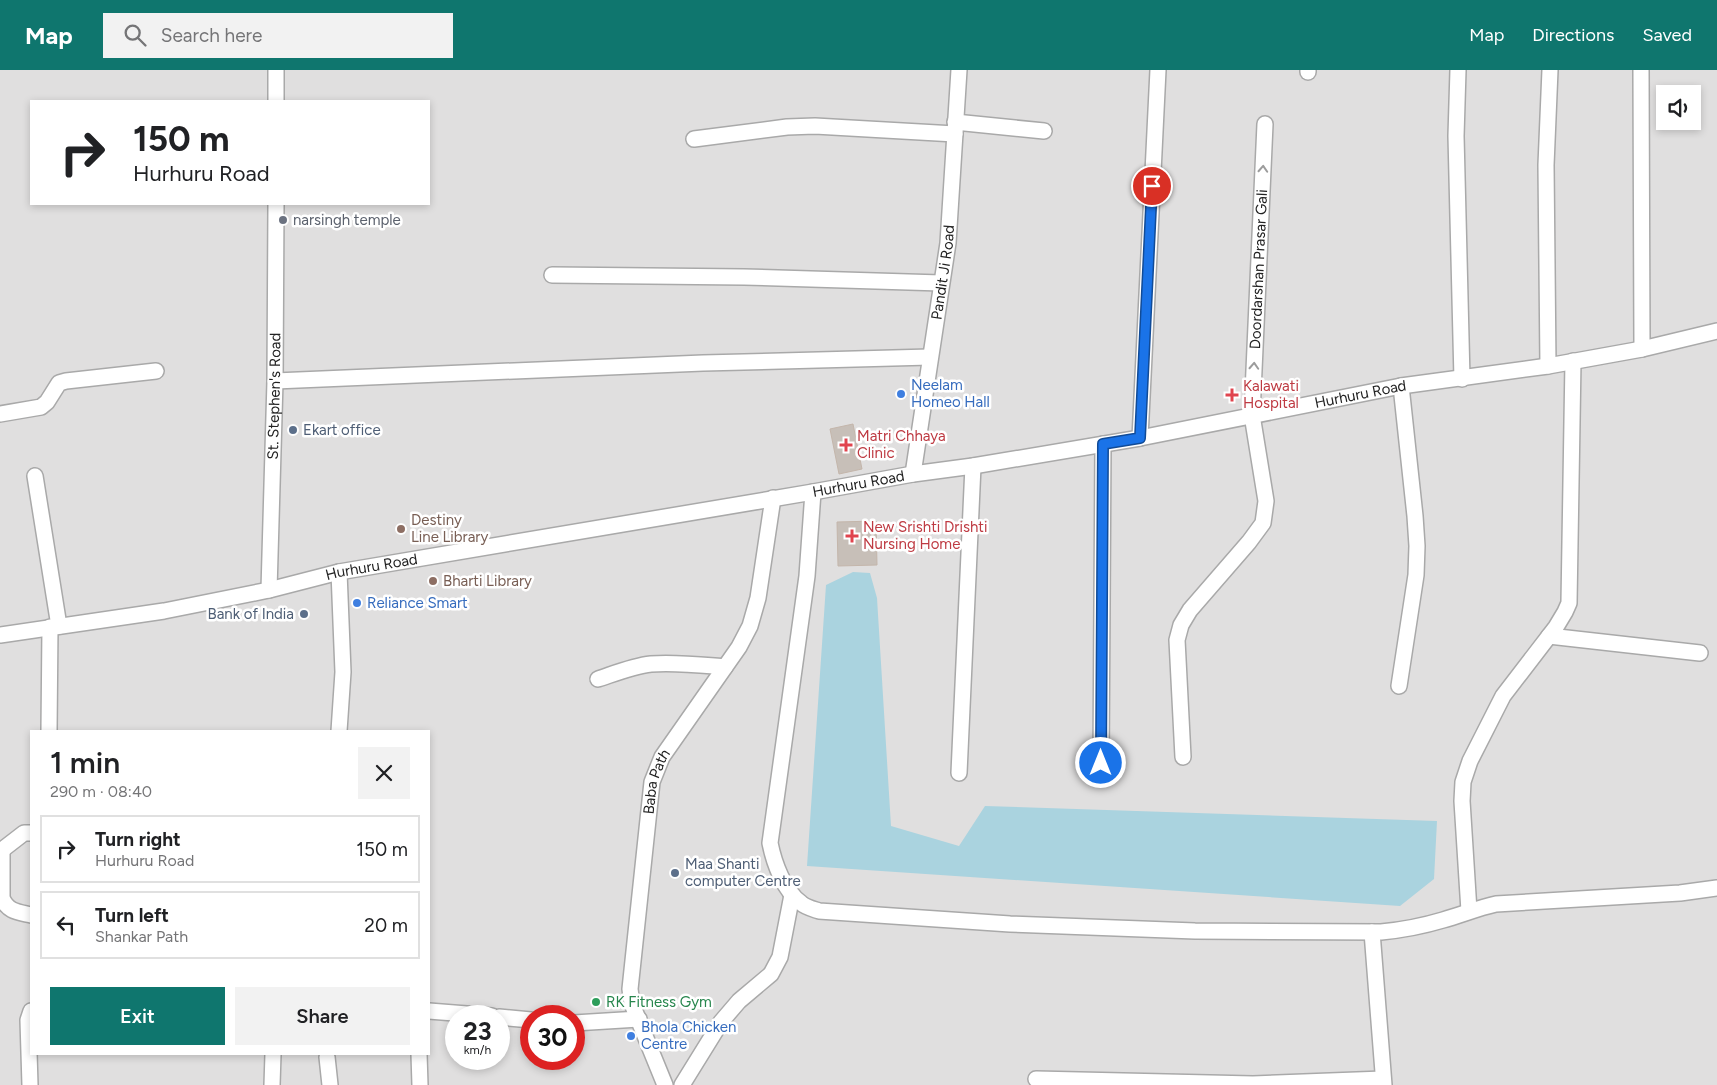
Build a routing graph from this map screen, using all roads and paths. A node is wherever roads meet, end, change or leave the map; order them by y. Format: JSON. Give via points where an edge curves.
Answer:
{"nodes":[{"id":1,"x":276,"y":70,"type":"edge"},
{"id":2,"x":959,"y":70,"type":"edge"},
{"id":3,"x":1158,"y":70,"type":"edge"},
{"id":4,"x":1458,"y":70,"type":"edge"},
{"id":5,"x":1550,"y":70,"type":"edge"},
{"id":6,"x":1641,"y":70,"type":"edge"},
{"id":7,"x":276,"y":100,"type":"edge"},
{"id":8,"x":1265,"y":124,"type":"dead end"},
{"id":9,"x":955,"y":128,"type":"junction"},
{"id":10,"x":1044,"y":131,"type":"dead end"},
{"id":11,"x":694,"y":139,"type":"dead end"},
{"id":12,"x":276,"y":205,"type":"edge"},
{"id":13,"x":552,"y":275,"type":"dead end"},
{"id":14,"x":942,"y":283,"type":"junction"},
{"id":15,"x":1717,"y":331,"type":"edge"},
{"id":16,"x":1642,"y":349,"type":"junction"},
{"id":17,"x":930,"y":357,"type":"junction"},
{"id":18,"x":1573,"y":362,"type":"junction"},
{"id":19,"x":1548,"y":366,"type":"junction"},
{"id":20,"x":156,"y":371,"type":"dead end"},
{"id":21,"x":1462,"y":379,"type":"junction"},
{"id":22,"x":275,"y":381,"type":"junction"},
{"id":23,"x":1401,"y":386,"type":"junction"},
{"id":24,"x":0,"y":414,"type":"edge"},
{"id":25,"x":1252,"y":415,"type":"junction"},
{"id":26,"x":1140,"y":438,"type":"junction"},
{"id":27,"x":1103,"y":444,"type":"junction"},
{"id":28,"x":973,"y":466,"type":"junction"},
{"id":29,"x":913,"y":474,"type":"junction"},
{"id":30,"x":35,"y":476,"type":"dead end"},
{"id":31,"x":814,"y":492,"type":"junction"},
{"id":32,"x":773,"y":498,"type":"junction"},
{"id":33,"x":339,"y":572,"type":"junction"},
{"id":34,"x":269,"y":590,"type":"junction"},
{"id":35,"x":54,"y":627,"type":"junction"},
{"id":36,"x":0,"y":635,"type":"edge"},
{"id":37,"x":1549,"y":636,"type":"junction"},
{"id":38,"x":1700,"y":653,"type":"dead end"},
{"id":39,"x":726,"y":667,"type":"junction"},
{"id":40,"x":598,"y":679,"type":"dead end"},
{"id":41,"x":1400,"y":686,"type":"dead end"},
{"id":42,"x":49,"y":730,"type":"edge"},
{"id":43,"x":339,"y":730,"type":"edge"},
{"id":44,"x":1183,"y":757,"type":"dead end"},
{"id":45,"x":1101,"y":763,"type":"dead end"},
{"id":46,"x":959,"y":772,"type":"dead end"},
{"id":47,"x":30,"y":833,"type":"edge"},
{"id":48,"x":1,"y":850,"type":"edge"},
{"id":49,"x":1717,"y":888,"type":"edge"},
{"id":50,"x":792,"y":895,"type":"junction"},
{"id":51,"x":1469,"y":911,"type":"junction"},
{"id":52,"x":30,"y":915,"type":"edge"},
{"id":53,"x":1372,"y":932,"type":"junction"},
{"id":54,"x":430,"y":1011,"type":"edge"},
{"id":55,"x":445,"y":1012,"type":"edge"},
{"id":56,"x":30,"y":1014,"type":"edge"},
{"id":57,"x":639,"y":1019,"type":"junction"},
{"id":58,"x":585,"y":1022,"type":"edge"},
{"id":59,"x":273,"y":1055,"type":"edge"},
{"id":60,"x":419,"y":1055,"type":"edge"},
{"id":61,"x":327,"y":1057,"type":"dead end"},
{"id":62,"x":1036,"y":1079,"type":"dead end"},
{"id":63,"x":1383,"y":1082,"type":"edge"},
{"id":64,"x":30,"y":1085,"type":"edge"},
{"id":65,"x":272,"y":1085,"type":"edge"},
{"id":66,"x":330,"y":1085,"type":"edge"},
{"id":67,"x":420,"y":1085,"type":"edge"},
{"id":68,"x":665,"y":1085,"type":"edge"},
{"id":69,"x":682,"y":1085,"type":"edge"}],
"edges":[{"from":1,"to":7,"type":"street"},
{"from":2,"to":9,"type":"street","name":"Pandit Ji Road"},
{"from":3,"to":26,"type":"street"},
{"from":4,"to":21,"type":"street","via":[[1456,136]]},
{"from":5,"to":19,"type":"street","via":[[1546,165]]},
{"from":6,"to":16,"type":"street"},
{"from":25,"to":8,"type":"street","name":"Doordarshan Prasar Gali","one_way":true},
{"from":9,"to":10,"type":"street"},
{"from":9,"to":11,"type":"street","via":[[787,127]]},
{"from":9,"to":14,"type":"street","name":"Pandit Ji Road","via":[[948,243]]},
{"from":12,"to":22,"type":"street","name":"St. Stephen's Road"},
{"from":13,"to":14,"type":"street"},
{"from":14,"to":17,"type":"street","name":"Pandit Ji Road"},
{"from":15,"to":16,"type":"street","name":"Hurhuru Road"},
{"from":16,"to":18,"type":"street","name":"Hurhuru Road"},
{"from":17,"to":22,"type":"street","via":[[703,362]]},
{"from":17,"to":29,"type":"street","name":"Pandit Ji Road"},
{"from":18,"to":19,"type":"street","name":"Hurhuru Road"},
{"from":18,"to":37,"type":"street","via":[[1569,603]]},
{"from":19,"to":21,"type":"street","name":"Hurhuru Road"},
{"from":20,"to":24,"type":"street","via":[[66,380],[59,382],[41,406]]},
{"from":21,"to":23,"type":"street","name":"Hurhuru Road"},
{"from":22,"to":34,"type":"street","name":"St. Stephen's Road"},
{"from":23,"to":25,"type":"street","name":"Hurhuru Road"},
{"from":23,"to":41,"type":"street","via":[[1417,546],[1416,575]]},
{"from":25,"to":26,"type":"street","name":"Hurhuru Road"},
{"from":25,"to":44,"type":"street","name":"Doordarshan Prasar Gali","via":[[1266,501],[1263,524],[1181,625],[1177,640]]},
{"from":26,"to":27,"type":"street","name":"Hurhuru Road"},
{"from":27,"to":28,"type":"street","name":"Hurhuru Road"},
{"from":27,"to":45,"type":"street"},
{"from":28,"to":29,"type":"street","name":"Hurhuru Road"},
{"from":28,"to":46,"type":"street"},
{"from":29,"to":31,"type":"street","name":"Hurhuru Road"},
{"from":30,"to":35,"type":"street"},
{"from":31,"to":32,"type":"street","name":"Hurhuru Road"},
{"from":31,"to":50,"type":"street","via":[[807,576],[770,843],[774,862]]},
{"from":32,"to":33,"type":"street","name":"Hurhuru Road"},
{"from":32,"to":39,"type":"street","name":"Baba Path","via":[[758,598],[750,626]]},
{"from":33,"to":34,"type":"street","name":"Hurhuru Road"},
{"from":33,"to":43,"type":"street","via":[[342,672]]},
{"from":34,"to":35,"type":"street","name":"Hurhuru Road","via":[[164,611]]},
{"from":35,"to":36,"type":"street","name":"Hurhuru Road"},
{"from":35,"to":42,"type":"street"},
{"from":37,"to":38,"type":"street"},
{"from":37,"to":51,"type":"street","via":[[1503,696],[1470,761],[1463,782]]},
{"from":39,"to":40,"type":"street","via":[[650,664]]},
{"from":39,"to":57,"type":"street","name":"Baba Path","via":[[662,757],[652,782],[630,989]]},
{"from":47,"to":48,"type":"street","via":[[24,833]]},
{"from":48,"to":52,"type":"street","via":[[5,905],[10,910]]},
{"from":49,"to":51,"type":"street","via":[[1496,904]]},
{"from":50,"to":53,"type":"street","via":[[802,905],[819,911],[1010,924],[1195,931]]},
{"from":50,"to":69,"type":"street","via":[[780,957],[771,974],[739,1001],[721,1022]]},
{"from":51,"to":53,"type":"street","via":[[1403,930]]},
{"from":53,"to":63,"type":"street"},
{"from":54,"to":55,"type":"street"},
{"from":56,"to":64,"type":"street"},
{"from":57,"to":58,"type":"street"},
{"from":57,"to":68,"type":"street","name":"Baba Path"},
{"from":59,"to":65,"type":"street"},
{"from":60,"to":67,"type":"street"},
{"from":61,"to":66,"type":"street"},
{"from":62,"to":63,"type":"street","via":[[1253,1084]]}]}
